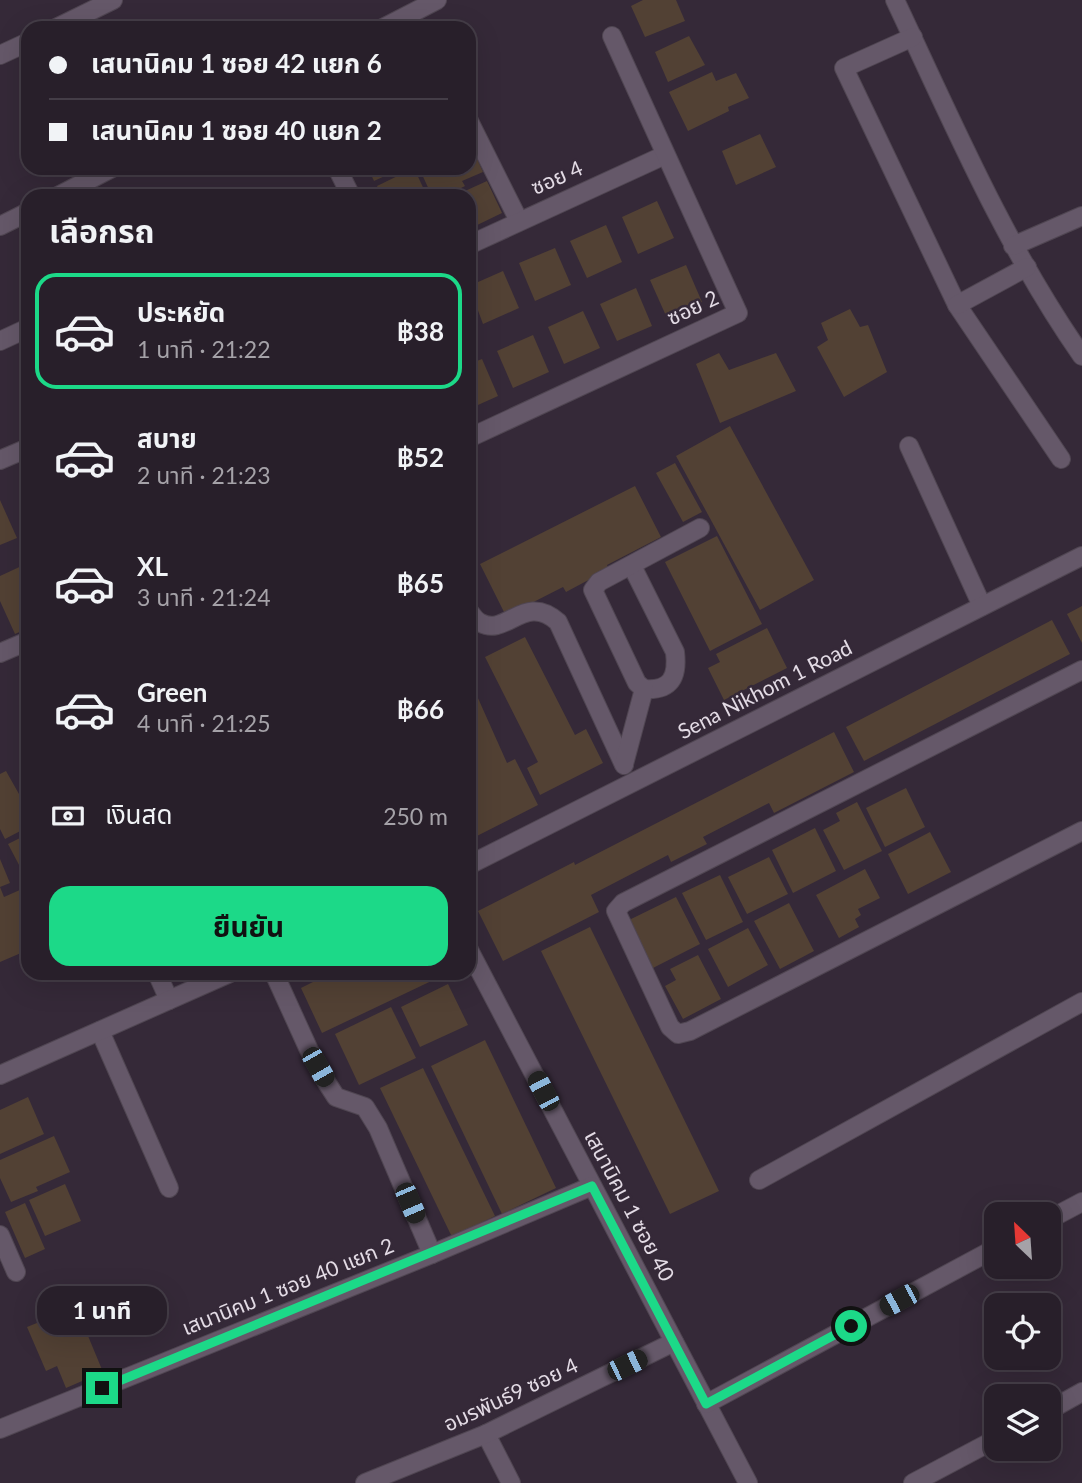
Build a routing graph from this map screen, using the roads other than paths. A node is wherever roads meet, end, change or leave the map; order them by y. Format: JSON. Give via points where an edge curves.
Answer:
{"nodes":[{"id":1,"x":113,"y":0,"type":"edge"},
{"id":2,"x":437,"y":0,"type":"edge"},
{"id":3,"x":895,"y":0,"type":"edge"},
{"id":4,"x":70,"y":21,"type":"edge"},
{"id":5,"x":396,"y":21,"type":"edge"},
{"id":6,"x":612,"y":36,"type":"dead end"},
{"id":7,"x":913,"y":37,"type":"junction"},
{"id":8,"x":21,"y":45,"type":"edge"},
{"id":9,"x":0,"y":55,"type":"edge"},
{"id":10,"x":476,"y":135,"type":"edge"},
{"id":11,"x":665,"y":155,"type":"junction"},
{"id":12,"x":98,"y":175,"type":"edge"},
{"id":13,"x":72,"y":189,"type":"edge"},
{"id":14,"x":21,"y":216,"type":"edge"},
{"id":15,"x":1082,"y":216,"type":"edge"},
{"id":16,"x":519,"y":221,"type":"junction"},
{"id":17,"x":0,"y":226,"type":"edge"},
{"id":18,"x":476,"y":242,"type":"edge"},
{"id":19,"x":1013,"y":246,"type":"junction"},
{"id":20,"x":1027,"y":267,"type":"junction"},
{"id":21,"x":957,"y":305,"type":"junction"},
{"id":22,"x":21,"y":331,"type":"edge"},
{"id":23,"x":0,"y":341,"type":"edge"},
{"id":24,"x":1082,"y":356,"type":"edge"},
{"id":25,"x":476,"y":435,"type":"edge"},
{"id":26,"x":909,"y":446,"type":"dead end"},
{"id":27,"x":21,"y":451,"type":"edge"},
{"id":28,"x":1061,"y":459,"type":"dead end"},
{"id":29,"x":0,"y":460,"type":"edge"},
{"id":30,"x":700,"y":528,"type":"dead end"},
{"id":31,"x":1082,"y":556,"type":"edge"},
{"id":32,"x":632,"y":566,"type":"junction"},
{"id":33,"x":982,"y":606,"type":"junction"},
{"id":34,"x":476,"y":619,"type":"edge"},
{"id":35,"x":21,"y":644,"type":"edge"},
{"id":36,"x":0,"y":653,"type":"edge"},
{"id":37,"x":1082,"y":670,"type":"edge"},
{"id":38,"x":644,"y":689,"type":"junction"},
{"id":39,"x":624,"y":764,"type":"junction"},
{"id":40,"x":632,"y":782,"type":"junction"},
{"id":41,"x":1082,"y":831,"type":"edge"},
{"id":42,"x":476,"y":861,"type":"edge"},
{"id":43,"x":476,"y":963,"type":"edge"},
{"id":44,"x":160,"y":980,"type":"edge"},
{"id":45,"x":214,"y":980,"type":"edge"},
{"id":46,"x":277,"y":980,"type":"edge"},
{"id":47,"x":169,"y":1000,"type":"junction"},
{"id":48,"x":1082,"y":1002,"type":"edge"},
{"id":49,"x":100,"y":1031,"type":"junction"},
{"id":50,"x":0,"y":1074,"type":"edge"},
{"id":51,"x":759,"y":1180,"type":"dead end"},
{"id":52,"x":592,"y":1186,"type":"junction"},
{"id":53,"x":169,"y":1188,"type":"dead end"},
{"id":54,"x":1082,"y":1202,"type":"edge"},
{"id":55,"x":1061,"y":1213,"type":"edge"},
{"id":56,"x":0,"y":1235,"type":"edge"},
{"id":57,"x":432,"y":1254,"type":"junction"},
{"id":58,"x":984,"y":1254,"type":"edge"},
{"id":59,"x":16,"y":1272,"type":"dead end"},
{"id":60,"x":674,"y":1342,"type":"junction"},
{"id":61,"x":1082,"y":1392,"type":"edge"},
{"id":62,"x":1061,"y":1403,"type":"edge"},
{"id":63,"x":706,"y":1404,"type":"junction"},
{"id":64,"x":0,"y":1429,"type":"edge"},
{"id":65,"x":486,"y":1434,"type":"junction"},
{"id":66,"x":984,"y":1445,"type":"edge"},
{"id":67,"x":365,"y":1483,"type":"edge"},
{"id":68,"x":512,"y":1483,"type":"edge"},
{"id":69,"x":748,"y":1483,"type":"edge"},
{"id":70,"x":913,"y":1483,"type":"edge"}],
"edges":[{"from":1,"to":4,"type":"street"},
{"from":2,"to":5,"type":"street"},
{"from":3,"to":7,"type":"street"},
{"from":6,"to":11,"type":"street","name":"ซอย 2"},
{"from":7,"to":19,"type":"street"},
{"from":7,"to":21,"type":"street","via":[[844,68]]},
{"from":8,"to":9,"type":"street"},
{"from":10,"to":16,"type":"street"},
{"from":11,"to":16,"type":"street","name":"ซอย 4"},
{"from":11,"to":25,"type":"street","name":"ซอย 2","via":[[738,313]]},
{"from":12,"to":13,"type":"street"},
{"from":14,"to":17,"type":"street"},
{"from":15,"to":19,"type":"street"},
{"from":16,"to":18,"type":"street","name":"ซอย 4"},
{"from":19,"to":20,"type":"street"},
{"from":20,"to":21,"type":"street"},
{"from":20,"to":24,"type":"street"},
{"from":21,"to":28,"type":"street"},
{"from":22,"to":23,"type":"street"},
{"from":26,"to":33,"type":"street"},
{"from":27,"to":29,"type":"street"},
{"from":30,"to":32,"type":"street"},
{"from":31,"to":33,"type":"street","name":"Sena Nikhom 1 Road"},
{"from":32,"to":38,"type":"street","via":[[675,652],[677,665],[676,674],[664,685]]},
{"from":32,"to":38,"type":"street","via":[[599,582],[593,590]]},
{"from":33,"to":40,"type":"street","name":"Sena Nikhom 1 Road"},
{"from":34,"to":39,"type":"street","via":[[491,626],[531,610],[549,614],[558,622]]},
{"from":35,"to":36,"type":"street"},
{"from":37,"to":41,"type":"street","via":[[623,903],[616,911],[670,1027],[678,1034]]},
{"from":38,"to":39,"type":"street"},
{"from":39,"to":40,"type":"street"},
{"from":40,"to":42,"type":"street","name":"Sena Nikhom 1 Road"},
{"from":43,"to":52,"type":"street","name":"เสนานิคม 1 ซอย 40"},
{"from":44,"to":47,"type":"street"},
{"from":45,"to":47,"type":"street"},
{"from":46,"to":57,"type":"street","via":[[327,1083],[337,1097],[365,1107],[378,1128]]},
{"from":47,"to":49,"type":"street"},
{"from":48,"to":51,"type":"street"},
{"from":49,"to":50,"type":"street"},
{"from":49,"to":53,"type":"street"},
{"from":52,"to":57,"type":"street","name":"เสนานิคม 1 ซอย 40 แยก 2"},
{"from":52,"to":60,"type":"street","name":"เสนานิคม 1 ซอย 40"},
{"from":54,"to":55,"type":"street"},
{"from":56,"to":59,"type":"street"},
{"from":57,"to":64,"type":"street","name":"เสนานิคม 1 ซอย 40 แยก 2"},
{"from":58,"to":63,"type":"street"},
{"from":60,"to":63,"type":"street","name":"เสนานิคม 1 ซอย 40"},
{"from":60,"to":65,"type":"street","name":"อมรพันธ์9 ซอย 4"},
{"from":61,"to":62,"type":"street"},
{"from":63,"to":69,"type":"street","name":"เสนานิคม 1 ซอย 40"},
{"from":65,"to":67,"type":"street","name":"อมรพันธ์9 ซอย 4"},
{"from":65,"to":68,"type":"street"},
{"from":66,"to":70,"type":"street"}]}
